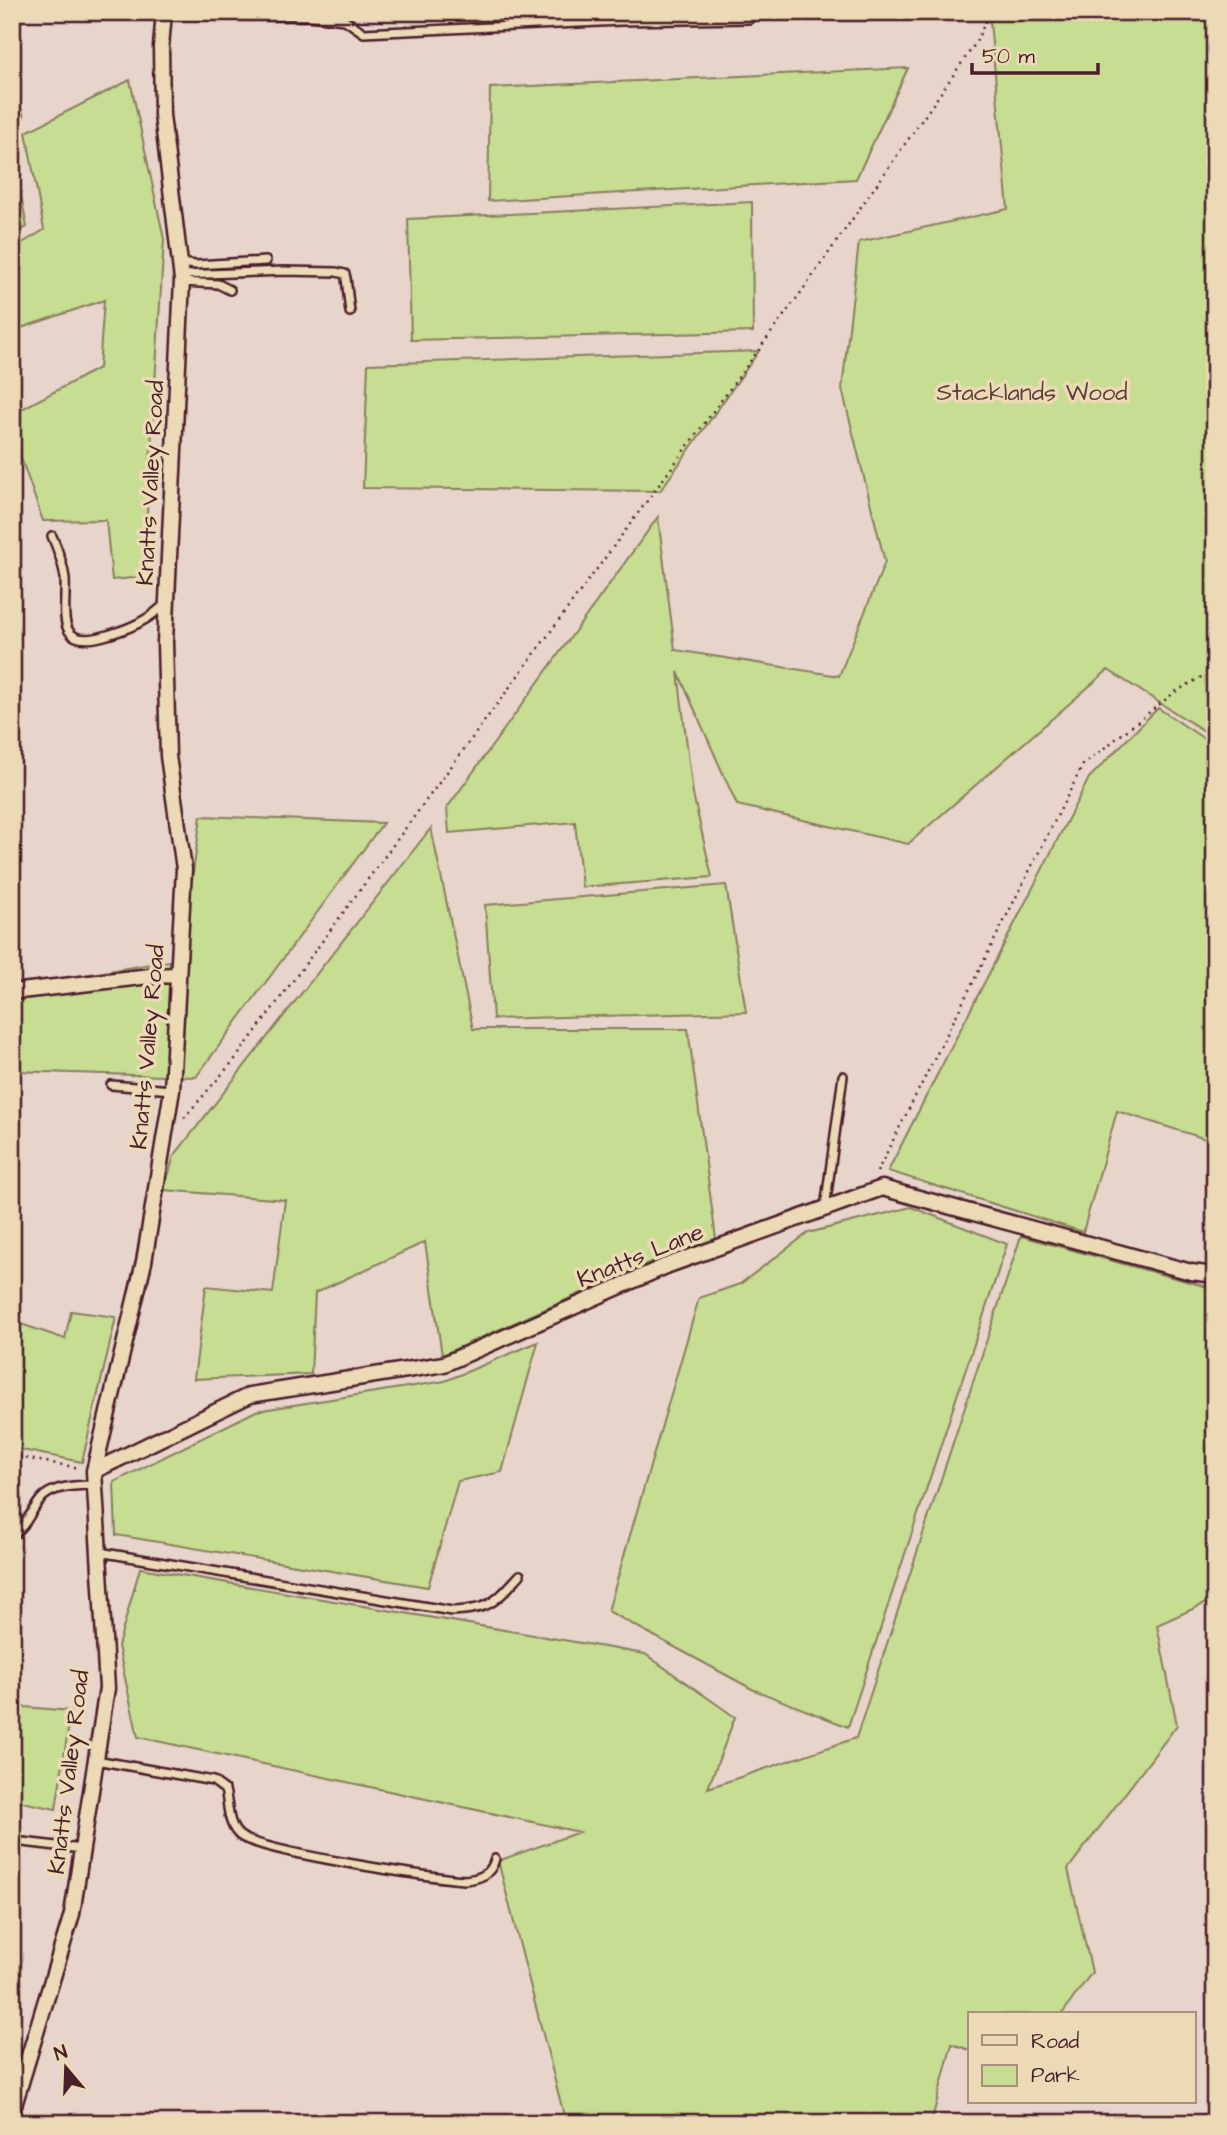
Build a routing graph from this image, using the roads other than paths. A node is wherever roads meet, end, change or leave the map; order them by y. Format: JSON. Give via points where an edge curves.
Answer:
{"nodes":[{"id":1,"x":164,"y":13,"type":"edge"},
{"id":2,"x":749,"y":19,"type":"dead end"},
{"id":3,"x":266,"y":261,"type":"dead end"},
{"id":4,"x":182,"y":273,"type":"junction"},
{"id":5,"x":230,"y":290,"type":"dead end"},
{"id":6,"x":350,"y":312,"type":"dead end"},
{"id":7,"x":52,"y":536,"type":"dead end"},
{"id":8,"x":167,"y":603,"type":"junction"},
{"id":9,"x":178,"y":975,"type":"junction"},
{"id":10,"x":12,"y":992,"type":"edge"},
{"id":11,"x":843,"y":1076,"type":"dead end"},
{"id":12,"x":111,"y":1085,"type":"dead end"},
{"id":13,"x":172,"y":1090,"type":"junction"},
{"id":14,"x":825,"y":1209,"type":"junction"},
{"id":15,"x":1215,"y":1275,"type":"edge"},
{"id":16,"x":94,"y":1478,"type":"junction"},
{"id":17,"x":12,"y":1536,"type":"edge"},
{"id":18,"x":99,"y":1552,"type":"junction"},
{"id":19,"x":520,"y":1576,"type":"dead end"},
{"id":20,"x":96,"y":1760,"type":"junction"},
{"id":21,"x":12,"y":1844,"type":"edge"},
{"id":22,"x":82,"y":1849,"type":"junction"},
{"id":23,"x":495,"y":1860,"type":"dead end"},
{"id":24,"x":12,"y":2112,"type":"edge"}],
"edges":[{"from":1,"to":2,"type":"lane","via":[[309,16],[345,20],[364,33]]},
{"from":1,"to":4,"type":"street","name":"Knatts Valley Road","via":[[162,115]]},
{"from":3,"to":4,"type":"lane","via":[[196,265]]},
{"from":4,"to":5,"type":"lane"},
{"from":4,"to":6,"type":"lane","via":[[345,274]]},
{"from":4,"to":8,"type":"street","name":"Knatts Valley Road"},
{"from":7,"to":8,"type":"lane","via":[[63,564],[65,625],[72,635],[92,638],[132,627]]},
{"from":8,"to":9,"type":"street","name":"Knatts Valley Road","via":[[169,756],[184,869]]},
{"from":9,"to":10,"type":"street"},
{"from":9,"to":13,"type":"street","name":"Knatts Valley Road"},
{"from":11,"to":14,"type":"lane"},
{"from":12,"to":13,"type":"lane"},
{"from":13,"to":16,"type":"street","name":"Knatts Valley Road","via":[[144,1262]]},
{"from":14,"to":15,"type":"street","name":"Knatts Lane","via":[[882,1188]]},
{"from":14,"to":16,"type":"street","name":"Knatts Lane","via":[[666,1266],[444,1364],[250,1395]]},
{"from":16,"to":17,"type":"lane","via":[[43,1497],[23,1528]]},
{"from":16,"to":18,"type":"street","name":"Knatts Valley Road"},
{"from":18,"to":19,"type":"lane","via":[[452,1611],[479,1610]]},
{"from":18,"to":20,"type":"street","name":"Knatts Valley Road","via":[[107,1688]]},
{"from":20,"to":22,"type":"street","name":"Knatts Valley Road"},
{"from":20,"to":23,"type":"lane","via":[[213,1781],[225,1790],[232,1826],[241,1837],[294,1852],[464,1881],[486,1874]]},
{"from":21,"to":22,"type":"lane"},
{"from":22,"to":24,"type":"street","name":"Knatts Valley Road","via":[[72,1913]]}]}
